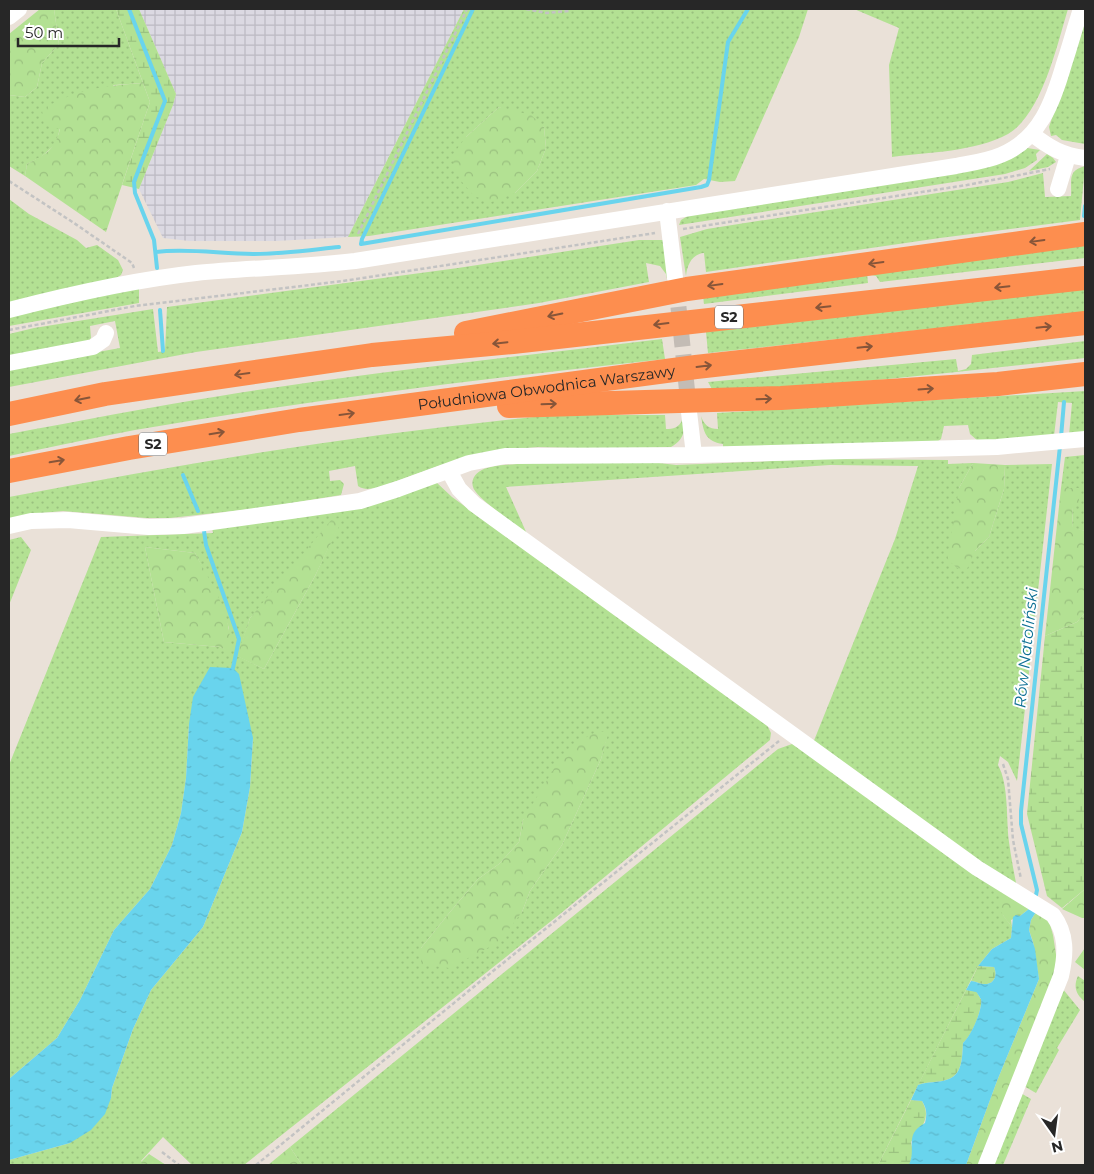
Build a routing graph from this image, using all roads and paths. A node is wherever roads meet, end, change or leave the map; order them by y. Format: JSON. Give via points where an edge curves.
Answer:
{"nodes":[{"id":1,"x":19,"y":9,"type":"edge"},
{"id":2,"x":467,"y":9,"type":"edge"},
{"id":3,"x":526,"y":9,"type":"edge"},
{"id":4,"x":1081,"y":9,"type":"edge"},
{"id":5,"x":569,"y":11,"type":"dead end"},
{"id":6,"x":9,"y":17,"type":"edge"},
{"id":7,"x":1032,"y":134,"type":"junction"},
{"id":8,"x":1075,"y":159,"type":"edge"},
{"id":9,"x":9,"y":181,"type":"edge"},
{"id":10,"x":1058,"y":189,"type":"dead end"},
{"id":11,"x":667,"y":211,"type":"junction"},
{"id":12,"x":670,"y":231,"type":"junction"},
{"id":13,"x":358,"y":234,"type":"dead end"},
{"id":14,"x":1085,"y":234,"type":"edge"},
{"id":15,"x":675,"y":278,"type":"tunnel mouth"},
{"id":16,"x":1085,"y":278,"type":"edge"},
{"id":17,"x":140,"y":280,"type":"junction"},
{"id":18,"x":9,"y":310,"type":"edge"},
{"id":19,"x":1085,"y":322,"type":"edge"},
{"id":20,"x":9,"y":330,"type":"edge"},
{"id":21,"x":106,"y":334,"type":"dead end"},
{"id":22,"x":372,"y":356,"type":"junction"},
{"id":23,"x":9,"y":363,"type":"edge"},
{"id":24,"x":1085,"y":374,"type":"edge"},
{"id":25,"x":395,"y":407,"type":"junction"},
{"id":26,"x":689,"y":412,"type":"tunnel mouth"},
{"id":27,"x":9,"y":414,"type":"edge"},
{"id":28,"x":1084,"y":439,"type":"edge"},
{"id":29,"x":694,"y":455,"type":"junction"},
{"id":30,"x":9,"y":471,"type":"edge"},
{"id":31,"x":450,"y":471,"type":"junction"},
{"id":32,"x":9,"y":526,"type":"edge"},
{"id":33,"x":790,"y":733,"type":"junction"},
{"id":34,"x":1003,"y":764,"type":"dead end"},
{"id":35,"x":1022,"y":896,"type":"junction"},
{"id":36,"x":162,"y":1152,"type":"dead end"},
{"id":37,"x":179,"y":1165,"type":"edge"},
{"id":38,"x":256,"y":1165,"type":"edge"},
{"id":39,"x":986,"y":1165,"type":"edge"}],
"edges":[{"from":1,"to":6,"type":"street"},
{"from":2,"to":13,"type":"path"},
{"from":3,"to":5,"type":"path","via":[[546,13]]},
{"from":4,"to":7,"type":"street","via":[[1055,95]]},
{"from":7,"to":8,"type":"street"},
{"from":7,"to":11,"type":"street","via":[[1011,150],[981,162]]},
{"from":8,"to":10,"type":"street"},
{"from":8,"to":12,"type":"path","via":[[1018,175]]},
{"from":9,"to":17,"type":"path","via":[[132,263]]},
{"from":11,"to":12,"type":"street"},
{"from":11,"to":17,"type":"street","via":[[355,261]]},
{"from":12,"to":15,"type":"street"},
{"from":12,"to":20,"type":"path","via":[[343,281],[135,306]]},
{"from":14,"to":22,"type":"highway","one_way":true,"via":[[677,290],[458,334]]},
{"from":16,"to":22,"type":"highway","number":"S2","one_way":true},
{"from":17,"to":18,"type":"street"},
{"from":25,"to":19,"type":"highway","name":"Południowa Obwodnica Warszawy","number":"S2","one_way":true,"via":[[696,367]]},
{"from":21,"to":23,"type":"street","via":[[93,347]]},
{"from":22,"to":27,"type":"highway","number":"S2","one_way":true,"via":[[105,394]]},
{"from":25,"to":24,"type":"highway","one_way":true,"via":[[781,398],[998,384]]},
{"from":30,"to":25,"type":"highway","name":"Południowa Obwodnica Warszawy","number":"S2","one_way":true,"via":[[214,434]]},
{"from":26,"to":29,"type":"street"},
{"from":28,"to":29,"type":"street","via":[[998,447]]},
{"from":29,"to":31,"type":"street","via":[[505,456],[469,463]]},
{"from":31,"to":32,"type":"street","via":[[360,500],[183,526],[150,527],[68,520],[31,521]]},
{"from":31,"to":33,"type":"street","via":[[453,481],[474,504]]},
{"from":33,"to":35,"type":"street","via":[[969,862]]},
{"from":33,"to":38,"type":"path"},
{"from":34,"to":35,"type":"path","via":[[1008,779]]},
{"from":35,"to":39,"type":"street","via":[[1047,910],[1061,925],[1064,964]]},
{"from":36,"to":37,"type":"path"}]}
